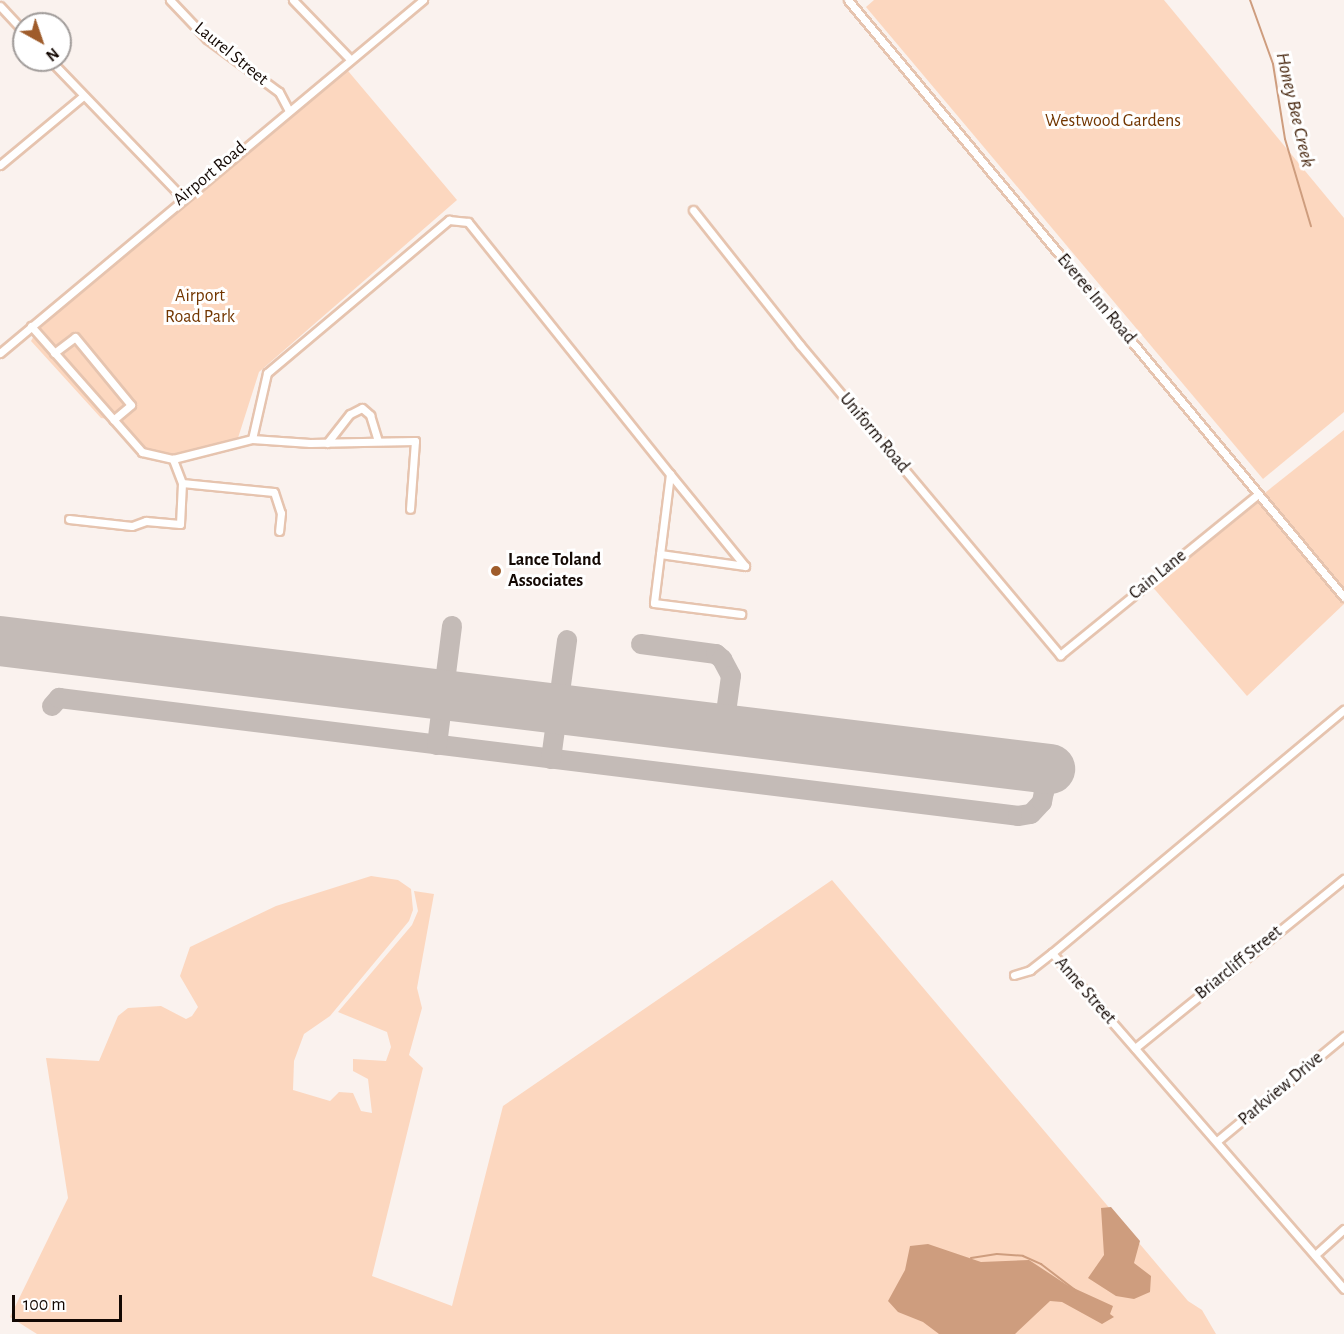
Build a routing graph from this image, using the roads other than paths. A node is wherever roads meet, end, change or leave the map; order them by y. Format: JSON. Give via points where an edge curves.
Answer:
{"nodes":[{"id":1,"x":170,"y":0,"type":"edge"},
{"id":2,"x":293,"y":0,"type":"edge"},
{"id":3,"x":423,"y":0,"type":"edge"},
{"id":4,"x":848,"y":0,"type":"edge"},
{"id":5,"x":0,"y":6,"type":"edge"},
{"id":6,"x":12,"y":19,"type":"edge"},
{"id":7,"x":351,"y":60,"type":"junction"},
{"id":8,"x":61,"y":72,"type":"edge"},
{"id":9,"x":83,"y":96,"type":"junction"},
{"id":10,"x":288,"y":109,"type":"junction"},
{"id":11,"x":0,"y":165,"type":"edge"},
{"id":12,"x":182,"y":197,"type":"junction"},
{"id":13,"x":693,"y":210,"type":"dead end"},
{"id":14,"x":31,"y":327,"type":"junction"},
{"id":15,"x":0,"y":353,"type":"edge"},
{"id":16,"x":54,"y":353,"type":"junction"},
{"id":17,"x":113,"y":420,"type":"junction"},
{"id":18,"x":252,"y":439,"type":"junction"},
{"id":19,"x":378,"y":441,"type":"junction"},
{"id":20,"x":327,"y":442,"type":"junction"},
{"id":21,"x":173,"y":459,"type":"junction"},
{"id":22,"x":670,"y":474,"type":"junction"},
{"id":23,"x":182,"y":483,"type":"junction"},
{"id":24,"x":1258,"y":494,"type":"junction"},
{"id":25,"x":410,"y":509,"type":"dead end"},
{"id":26,"x":69,"y":519,"type":"dead end"},
{"id":27,"x":279,"y":531,"type":"dead end"},
{"id":28,"x":660,"y":554,"type":"junction"},
{"id":29,"x":1344,"y":597,"type":"edge"},
{"id":30,"x":741,"y":614,"type":"dead end"},
{"id":31,"x":1059,"y":653,"type":"joint"},
{"id":32,"x":1344,"y":710,"type":"edge"},
{"id":33,"x":1344,"y":879,"type":"edge"},
{"id":34,"x":1052,"y":953,"type":"junction"},
{"id":35,"x":1014,"y":975,"type":"dead end"},
{"id":36,"x":1344,"y":1036,"type":"edge"},
{"id":37,"x":1135,"y":1048,"type":"junction"},
{"id":38,"x":1217,"y":1141,"type":"junction"},
{"id":39,"x":1344,"y":1229,"type":"edge"},
{"id":40,"x":1315,"y":1255,"type":"junction"},
{"id":41,"x":1344,"y":1289,"type":"edge"}],
"edges":[{"from":1,"to":10,"type":"street","name":"Laurel Street","via":[[207,39],[279,92]]},
{"from":2,"to":7,"type":"street"},
{"from":3,"to":7,"type":"street","name":"Airport Road"},
{"from":4,"to":24,"type":"street","name":"Everee Inn Road"},
{"from":5,"to":6,"type":"street"},
{"from":7,"to":10,"type":"street","name":"Airport Road"},
{"from":8,"to":9,"type":"street"},
{"from":9,"to":11,"type":"street"},
{"from":9,"to":12,"type":"street"},
{"from":10,"to":12,"type":"street","name":"Airport Road"},
{"from":12,"to":14,"type":"street","name":"Airport Road"},
{"from":13,"to":31,"type":"street","name":"Uniform Road","via":[[800,345]]},
{"from":14,"to":15,"type":"street","name":"Airport Road"},
{"from":14,"to":16,"type":"street"},
{"from":16,"to":17,"type":"street"},
{"from":16,"to":17,"type":"street","via":[[75,337],[131,405]]},
{"from":17,"to":21,"type":"street","via":[[142,452]]},
{"from":18,"to":20,"type":"street"},
{"from":18,"to":21,"type":"street"},
{"from":18,"to":22,"type":"street","via":[[267,373],[449,220],[468,222]]},
{"from":19,"to":20,"type":"street"},
{"from":19,"to":20,"type":"street","via":[[370,415],[362,408],[350,414]]},
{"from":19,"to":25,"type":"street","via":[[415,441]]},
{"from":21,"to":23,"type":"street"},
{"from":22,"to":28,"type":"street"},
{"from":22,"to":28,"type":"street","via":[[745,566]]},
{"from":23,"to":26,"type":"street","via":[[180,524],[146,521],[132,526]]},
{"from":23,"to":27,"type":"street","via":[[274,492],[281,513]]},
{"from":24,"to":29,"type":"street","name":"Everee Inn Road"},
{"from":24,"to":31,"type":"street","name":"Cain Lane"},
{"from":28,"to":30,"type":"street","via":[[654,603]]},
{"from":32,"to":34,"type":"street","name":"Anne Street"},
{"from":33,"to":37,"type":"street","name":"Briarcliff Street"},
{"from":34,"to":35,"type":"street","via":[[1030,970]]},
{"from":34,"to":37,"type":"street","name":"Anne Street"},
{"from":36,"to":38,"type":"street","name":"Parkview Drive"},
{"from":37,"to":38,"type":"street","name":"Anne Street"},
{"from":38,"to":40,"type":"street","name":"Anne Street"},
{"from":39,"to":40,"type":"street"},
{"from":40,"to":41,"type":"street","name":"Anne Street"}]}
